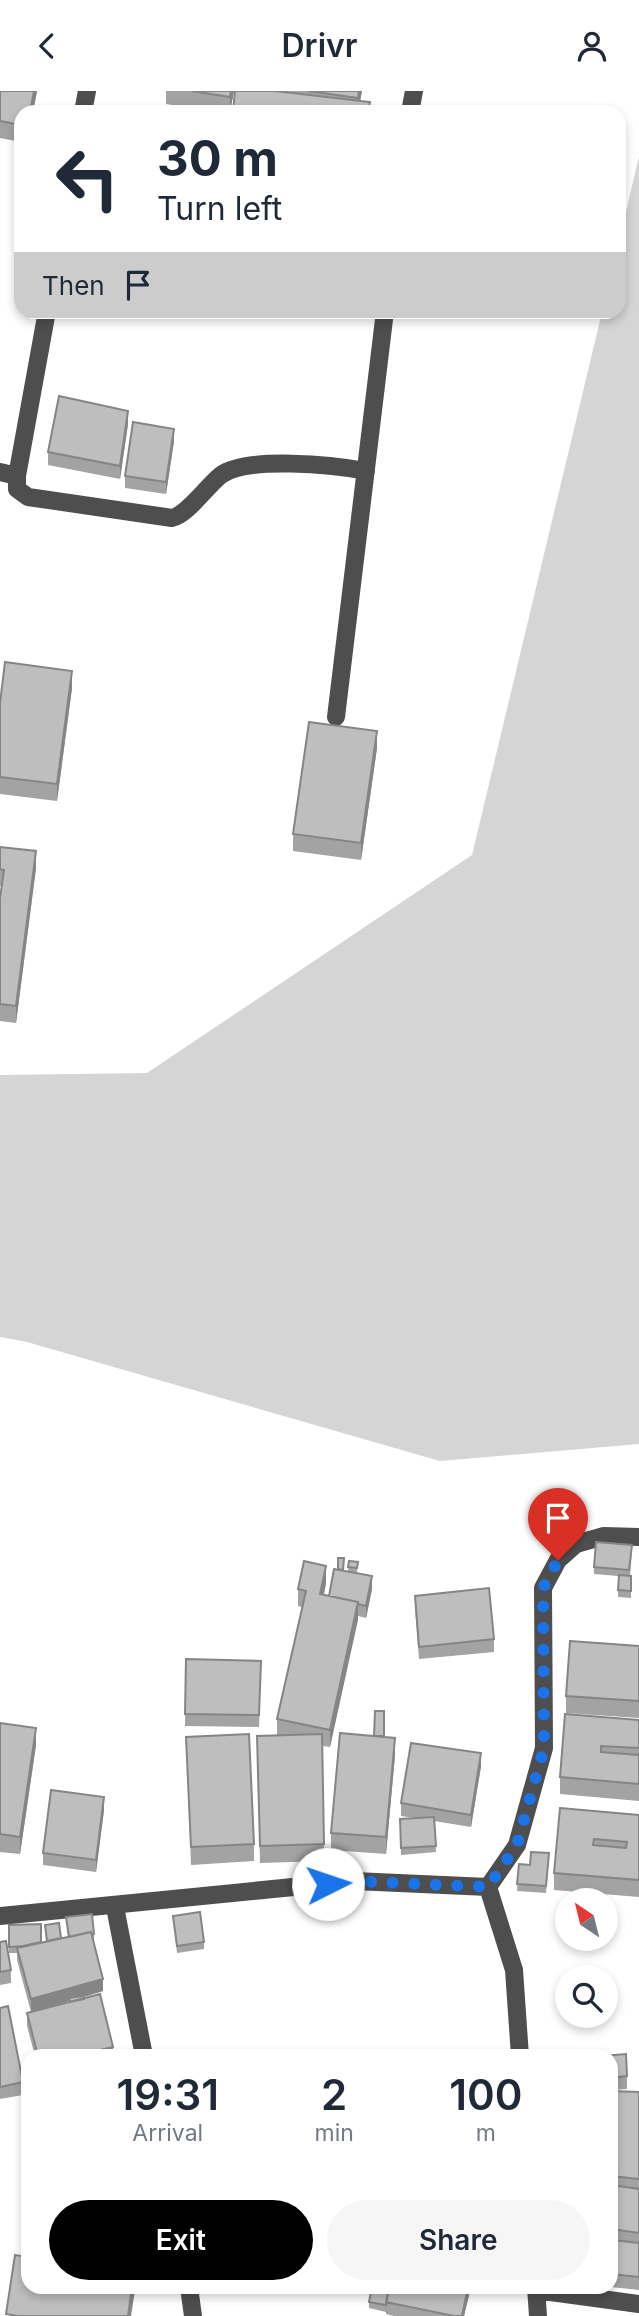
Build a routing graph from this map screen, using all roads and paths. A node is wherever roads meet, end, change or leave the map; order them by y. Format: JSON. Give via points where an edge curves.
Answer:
{"nodes":[{"id":1,"x":45,"y":319,"type":"edge"},
{"id":2,"x":384,"y":319,"type":"edge"},
{"id":3,"x":366,"y":471,"type":"junction"},
{"id":4,"x":8,"y":474,"type":"edge"},
{"id":5,"x":337,"y":717,"type":"dead end"},
{"id":6,"x":639,"y":1537,"type":"edge"},
{"id":7,"x":488,"y":1887,"type":"junction"},
{"id":8,"x":115,"y":1907,"type":"junction"},
{"id":9,"x":0,"y":1916,"type":"edge"},
{"id":10,"x":143,"y":2049,"type":"edge"},
{"id":11,"x":520,"y":2049,"type":"edge"},
{"id":12,"x":190,"y":2294,"type":"edge"},
{"id":13,"x":536,"y":2294,"type":"edge"},
{"id":14,"x":570,"y":2294,"type":"edge"},
{"id":15,"x":639,"y":2304,"type":"edge"},
{"id":16,"x":193,"y":2316,"type":"edge"},
{"id":17,"x":538,"y":2316,"type":"edge"}],
"edges":[{"from":1,"to":4,"type":"street"},
{"from":2,"to":3,"type":"street"},
{"from":3,"to":4,"type":"street","via":[[330,464],[233,469],[172,518],[28,497]]},
{"from":3,"to":5,"type":"street"},
{"from":6,"to":7,"type":"street","via":[[604,1536],[576,1544],[558,1560],[543,1588],[544,1748],[517,1845]]},
{"from":7,"to":8,"type":"street","via":[[354,1881]]},
{"from":7,"to":11,"type":"street","via":[[514,1970]]},
{"from":8,"to":9,"type":"street"},
{"from":8,"to":10,"type":"street"},
{"from":12,"to":16,"type":"street"},
{"from":13,"to":17,"type":"street"},
{"from":14,"to":15,"type":"street"}]}
